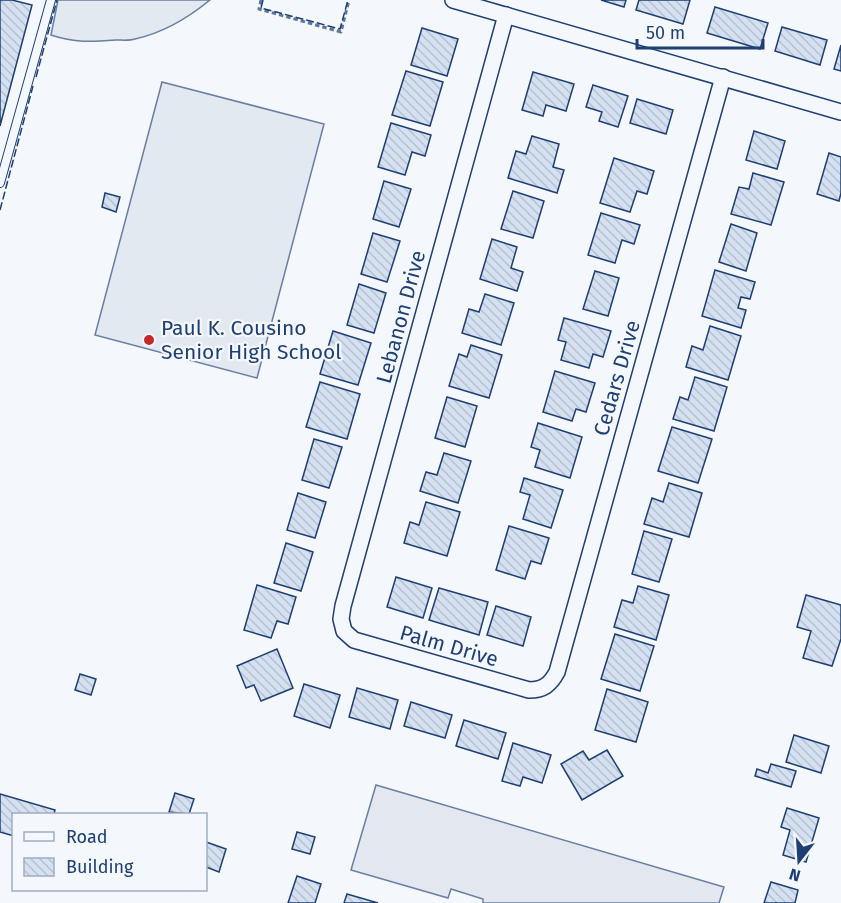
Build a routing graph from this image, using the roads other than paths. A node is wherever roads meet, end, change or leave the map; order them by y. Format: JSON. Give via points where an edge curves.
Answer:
{"nodes":[{"id":1,"x":51,"y":0,"type":"edge"},
{"id":2,"x":453,"y":0,"type":"edge"},
{"id":3,"x":506,"y":15,"type":"junction"},
{"id":4,"x":723,"y":77,"type":"junction"},
{"id":5,"x":841,"y":112,"type":"edge"},
{"id":6,"x":0,"y":183,"type":"edge"},
{"id":7,"x":344,"y":631,"type":"joint"},
{"id":8,"x":546,"y":687,"type":"joint"}],
"edges":[{"from":1,"to":6,"type":"lane"},
{"from":2,"to":3,"type":"street"},
{"from":3,"to":4,"type":"street"},
{"from":3,"to":7,"type":"street","name":"Lebanon Drive","via":[[343,606]]},
{"from":4,"to":5,"type":"street"},
{"from":4,"to":8,"type":"street","name":"Cedars Drive","via":[[557,672]]},
{"from":7,"to":8,"type":"street","name":"Palm Drive","via":[[354,640],[529,690]]}]}
